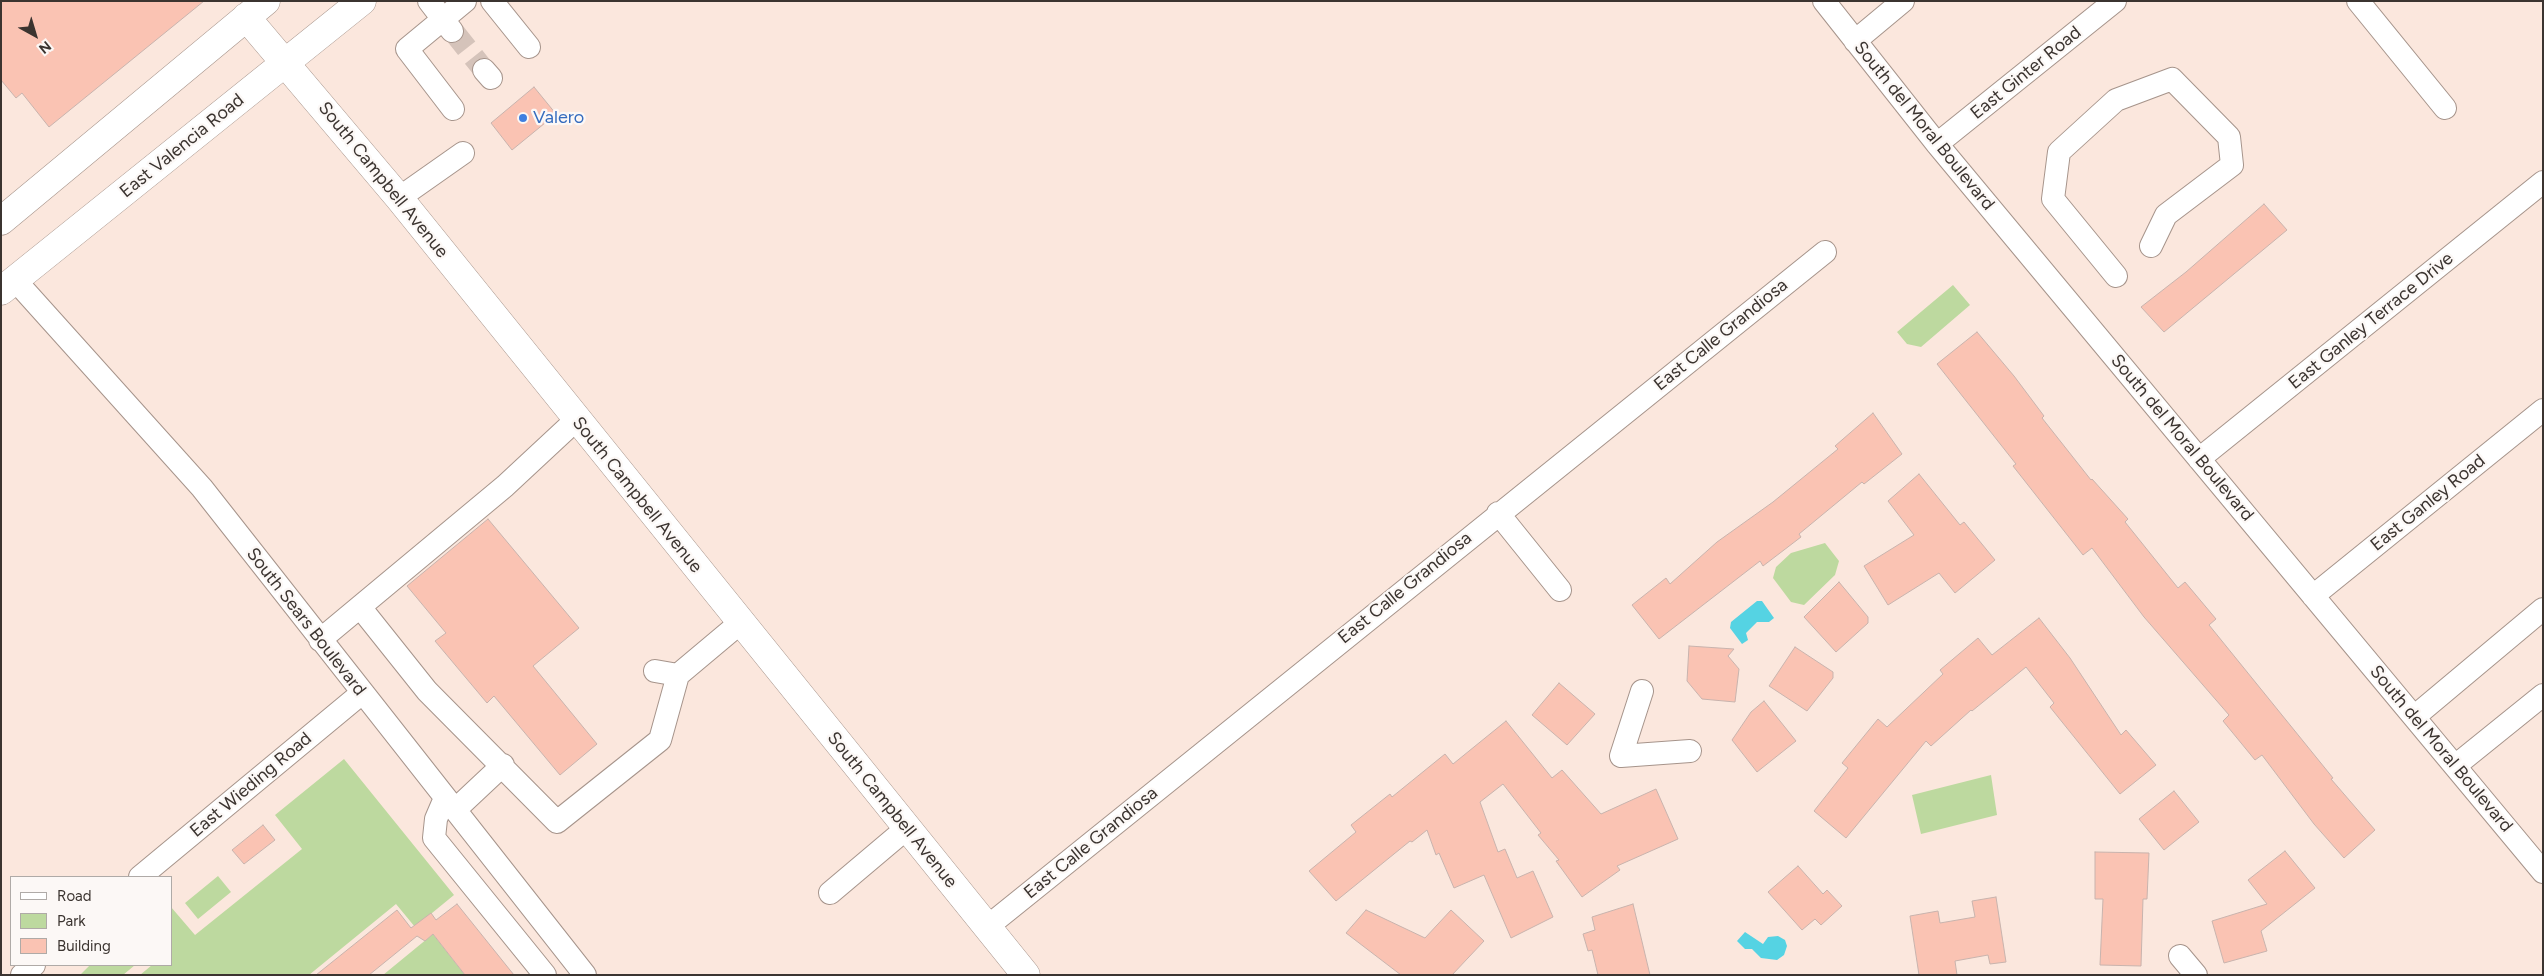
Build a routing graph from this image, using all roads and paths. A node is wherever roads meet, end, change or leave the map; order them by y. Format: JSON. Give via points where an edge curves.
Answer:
{"nodes":[{"id":1,"x":362,"y":1,"type":"edge"},
{"id":2,"x":429,"y":1,"type":"edge"},
{"id":3,"x":465,"y":1,"type":"edge"},
{"id":4,"x":492,"y":1,"type":"edge"},
{"id":5,"x":1824,"y":1,"type":"edge"},
{"id":6,"x":1903,"y":1,"type":"edge"},
{"id":7,"x":2115,"y":1,"type":"edge"},
{"id":8,"x":2358,"y":1,"type":"edge"},
{"id":9,"x":256,"y":9,"type":"edge"},
{"id":10,"x":448,"y":25,"type":"junction"},
{"id":11,"x":1856,"y":41,"type":"junction"},
{"id":12,"x":529,"y":47,"type":"dead end"},
{"id":13,"x":286,"y":62,"type":"junction"},
{"id":14,"x":2445,"y":108,"type":"dead end"},
{"id":15,"x":453,"y":109,"type":"dead end"},
{"id":16,"x":1937,"y":144,"type":"junction"},
{"id":17,"x":463,"y":153,"type":"dead end"},
{"id":18,"x":2543,"y":182,"type":"edge"},
{"id":19,"x":399,"y":198,"type":"junction"},
{"id":20,"x":1,"y":220,"type":"edge"},
{"id":21,"x":2151,"y":246,"type":"dead end"},
{"id":22,"x":1825,"y":252,"type":"dead end"},
{"id":23,"x":2116,"y":276,"type":"dead end"},
{"id":24,"x":8,"y":286,"type":"edge"},
{"id":25,"x":2543,"y":410,"type":"edge"},
{"id":26,"x":577,"y":419,"type":"junction"},
{"id":27,"x":2198,"y":459,"type":"junction"},
{"id":28,"x":1498,"y":513,"type":"junction"},
{"id":29,"x":1560,"y":590,"type":"dead end"},
{"id":30,"x":2313,"y":596,"type":"junction"},
{"id":31,"x":360,"y":607,"type":"junction"},
{"id":32,"x":2543,"y":609,"type":"edge"},
{"id":33,"x":740,"y":623,"type":"junction"},
{"id":34,"x":320,"y":640,"type":"junction"},
{"id":35,"x":655,"y":671,"type":"dead end"},
{"id":36,"x":678,"y":675,"type":"junction"},
{"id":37,"x":1642,"y":691,"type":"dead end"},
{"id":38,"x":362,"y":693,"type":"junction"},
{"id":39,"x":2543,"y":695,"type":"edge"},
{"id":40,"x":2414,"y":717,"type":"junction"},
{"id":41,"x":1690,"y":750,"type":"dead end"},
{"id":42,"x":503,"y":765,"type":"junction"},
{"id":43,"x":2455,"y":766,"type":"junction"},
{"id":44,"x":450,"y":804,"type":"junction"},
{"id":45,"x":907,"y":828,"type":"junction"},
{"id":46,"x":2543,"y":872,"type":"edge"},
{"id":47,"x":141,"y":876,"type":"edge"},
{"id":48,"x":830,"y":893,"type":"dead end"},
{"id":49,"x":987,"y":927,"type":"junction"},
{"id":50,"x":2180,"y":956,"type":"dead end"},
{"id":51,"x":33,"y":966,"type":"edge"},
{"id":52,"x":22,"y":975,"type":"edge"},
{"id":53,"x":545,"y":975,"type":"edge"},
{"id":54,"x":585,"y":975,"type":"edge"},
{"id":55,"x":1026,"y":975,"type":"edge"},
{"id":56,"x":2196,"y":975,"type":"edge"}],
"edges":[{"from":1,"to":13,"type":"main road","name":"East Valencia Road"},
{"from":2,"to":10,"type":"street"},
{"from":3,"to":10,"type":"street"},
{"from":4,"to":12,"type":"street"},
{"from":5,"to":11,"type":"street","name":"South del Moral Boulevard"},
{"from":6,"to":11,"type":"street"},
{"from":7,"to":16,"type":"street","name":"East Ginter Road"},
{"from":8,"to":14,"type":"street"},
{"from":9,"to":13,"type":"main road","name":"South Campbell Avenue"},
{"from":9,"to":20,"type":"main road"},
{"from":10,"to":15,"type":"street","via":[[407,50]]},
{"from":11,"to":16,"type":"street","name":"South del Moral Boulevard"},
{"from":13,"to":19,"type":"main road","name":"South Campbell Avenue"},
{"from":13,"to":24,"type":"main road","name":"East Valencia Road"},
{"from":16,"to":27,"type":"street","name":"South del Moral Boulevard"},
{"from":17,"to":19,"type":"street"},
{"from":18,"to":27,"type":"street","name":"East Ganley Terrace Drive"},
{"from":19,"to":26,"type":"main road","name":"South Campbell Avenue"},
{"from":21,"to":23,"type":"street","via":[[2166,215],[2232,165],[2229,137],[2172,79],[2116,100],[2058,152],[2053,199]]},
{"from":22,"to":28,"type":"street","name":"East Calle Grandiosa"},
{"from":24,"to":34,"type":"street","name":"South Sears Boulevard","via":[[202,488]]},
{"from":25,"to":30,"type":"street","name":"East Ganley Road"},
{"from":26,"to":31,"type":"street","via":[[505,486]]},
{"from":26,"to":33,"type":"main road","name":"South Campbell Avenue"},
{"from":27,"to":30,"type":"street","name":"South del Moral Boulevard"},
{"from":28,"to":29,"type":"street"},
{"from":28,"to":49,"type":"street","name":"East Calle Grandiosa"},
{"from":30,"to":40,"type":"street","name":"South del Moral Boulevard"},
{"from":31,"to":34,"type":"street"},
{"from":31,"to":42,"type":"street","via":[[427,690]]},
{"from":32,"to":40,"type":"street"},
{"from":33,"to":36,"type":"street"},
{"from":33,"to":45,"type":"main road","name":"South Campbell Avenue"},
{"from":34,"to":38,"type":"street","name":"South Sears Boulevard"},
{"from":35,"to":36,"type":"street"},
{"from":36,"to":42,"type":"street","via":[[660,740],[557,822]]},
{"from":37,"to":41,"type":"street","via":[[1621,756]]},
{"from":38,"to":44,"type":"street","name":"South Sears Boulevard"},
{"from":38,"to":47,"type":"street","name":"East Wieding Road"},
{"from":39,"to":43,"type":"street"},
{"from":40,"to":43,"type":"street","name":"South del Moral Boulevard"},
{"from":42,"to":44,"type":"street"},
{"from":43,"to":46,"type":"street","name":"South del Moral Boulevard"},
{"from":44,"to":53,"type":"street","via":[[436,819],[434,838]]},
{"from":44,"to":54,"type":"street","name":"South Sears Boulevard"},
{"from":45,"to":48,"type":"street"},
{"from":45,"to":49,"type":"main road","name":"South Campbell Avenue"},
{"from":49,"to":55,"type":"main road","name":"South Campbell Avenue"},
{"from":50,"to":56,"type":"street"},
{"from":51,"to":52,"type":"street"}]}
